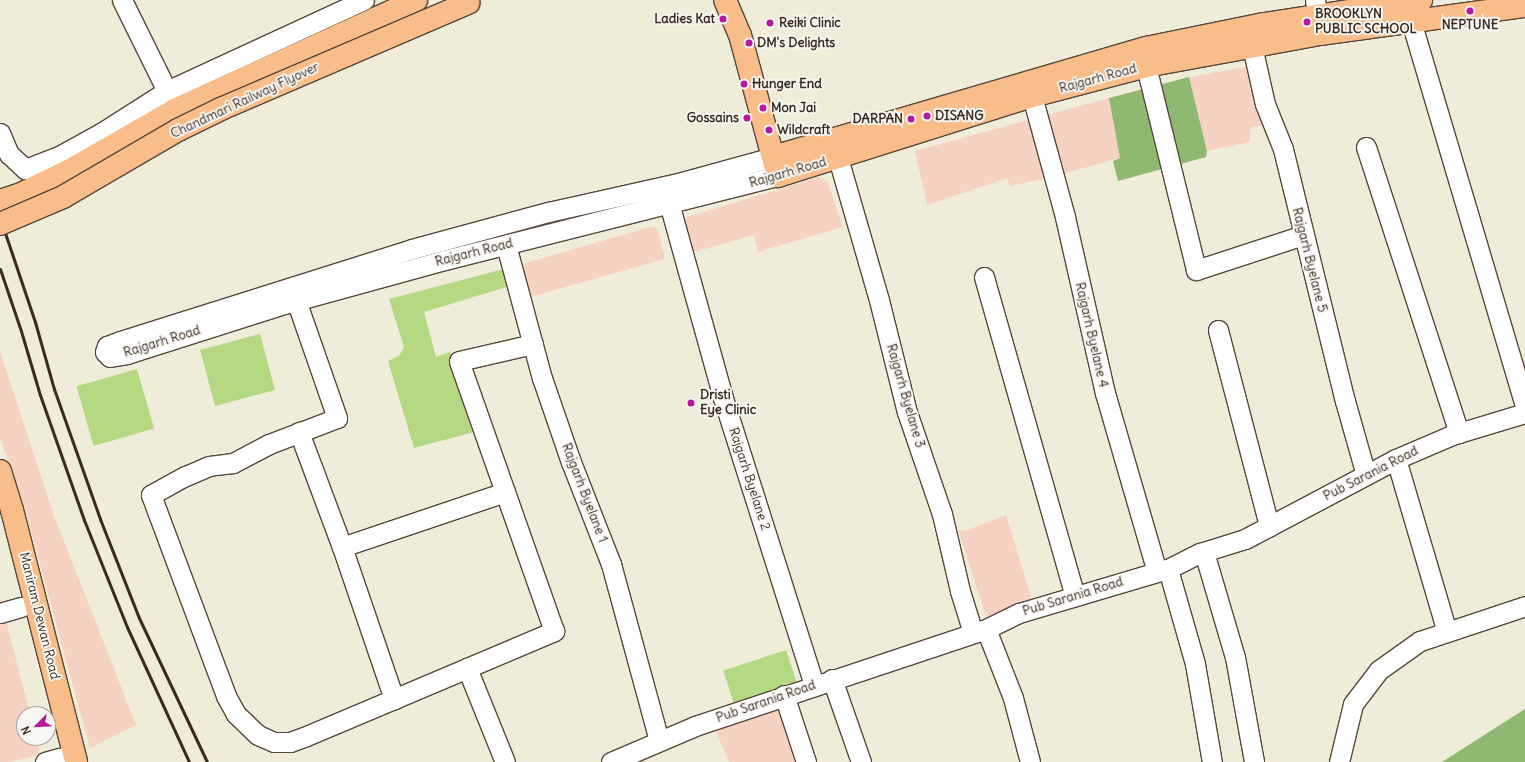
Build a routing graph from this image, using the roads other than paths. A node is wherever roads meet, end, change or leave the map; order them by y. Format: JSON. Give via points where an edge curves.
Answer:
{"nodes":[{"id":1,"x":122,"y":0,"type":"edge"},
{"id":2,"x":364,"y":0,"type":"edge"},
{"id":3,"x":416,"y":0,"type":"edge"},
{"id":4,"x":724,"y":0,"type":"edge"},
{"id":5,"x":1421,"y":0,"type":"edge"},
{"id":6,"x":471,"y":1,"type":"edge"},
{"id":7,"x":1525,"y":6,"type":"edge"},
{"id":8,"x":1318,"y":17,"type":"edge"},
{"id":9,"x":1411,"y":21,"type":"junction"},
{"id":10,"x":1252,"y":46,"type":"junction"},
{"id":11,"x":1146,"y":66,"type":"junction"},
{"id":12,"x":167,"y":91,"type":"junction"},
{"id":13,"x":1032,"y":96,"type":"junction"},
{"id":14,"x":0,"y":133,"type":"edge"},
{"id":15,"x":1366,"y":147,"type":"dead end"},
{"id":16,"x":838,"y":158,"type":"junction"},
{"id":17,"x":775,"y":167,"type":"junction"},
{"id":18,"x":0,"y":201,"type":"edge"},
{"id":19,"x":669,"y":203,"type":"junction"},
{"id":20,"x":0,"y":224,"type":"edge"},
{"id":21,"x":1303,"y":235,"type":"junction"},
{"id":22,"x":506,"y":245,"type":"junction"},
{"id":23,"x":984,"y":277,"type":"dead end"},
{"id":24,"x":296,"y":300,"type":"junction"},
{"id":25,"x":1218,"y":330,"type":"dead end"},
{"id":26,"x":533,"y":344,"type":"junction"},
{"id":27,"x":1525,"y":407,"type":"edge"},
{"id":28,"x":1525,"y":413,"type":"edge"},
{"id":29,"x":299,"y":432,"type":"junction"},
{"id":30,"x":1459,"y":433,"type":"junction"},
{"id":31,"x":1396,"y":459,"type":"junction"},
{"id":32,"x":0,"y":470,"type":"edge"},
{"id":33,"x":1366,"y":475,"type":"junction"},
{"id":34,"x":504,"y":492,"type":"junction"},
{"id":35,"x":0,"y":525,"type":"edge"},
{"id":36,"x":1269,"y":526,"type":"junction"},
{"id":37,"x":342,"y":547,"type":"junction"},
{"id":38,"x":1204,"y":552,"type":"junction"},
{"id":39,"x":1162,"y":570,"type":"junction"},
{"id":40,"x":1075,"y":596,"type":"junction"},
{"id":41,"x":1525,"y":606,"type":"edge"},
{"id":42,"x":21,"y":607,"type":"junction"},
{"id":43,"x":0,"y":613,"type":"edge"},
{"id":44,"x":979,"y":631,"type":"junction"},
{"id":45,"x":1447,"y":632,"type":"junction"},
{"id":46,"x":467,"y":668,"type":"junction"},
{"id":47,"x":823,"y":682,"type":"junction"},
{"id":48,"x":784,"y":695,"type":"junction"},
{"id":49,"x":394,"y":699,"type":"junction"},
{"id":50,"x":658,"y":741,"type":"junction"},
{"id":51,"x":643,"y":755,"type":"edge"},
{"id":52,"x":60,"y":761,"type":"edge"},
{"id":53,"x":1249,"y":761,"type":"edge"},
{"id":54,"x":505,"y":762,"type":"edge"},
{"id":55,"x":611,"y":762,"type":"edge"},
{"id":56,"x":806,"y":762,"type":"edge"},
{"id":57,"x":861,"y":762,"type":"edge"},
{"id":58,"x":1030,"y":762,"type":"edge"},
{"id":59,"x":1212,"y":762,"type":"edge"},
{"id":60,"x":1339,"y":762,"type":"edge"}],
"edges":[{"from":1,"to":12,"type":"street"},
{"from":2,"to":12,"type":"street"},
{"from":3,"to":18,"type":"main road","name":"Chandmari Railway Flyover","via":[[175,110],[72,169]]},
{"from":4,"to":17,"type":"main road","via":[[740,35]]},
{"from":5,"to":8,"type":"main road","name":"Rajgarh Road"},
{"from":6,"to":20,"type":"main road","name":"Chandmari Railway Flyover","bridge":true,"via":[[223,108],[178,130],[63,197]]},
{"from":7,"to":9,"type":"main road","name":"Rajgarh Road"},
{"from":8,"to":9,"type":"main road","name":"Rajgarh Road"},
{"from":8,"to":10,"type":"main road","name":"Rajgarh Road"},
{"from":8,"to":17,"type":"main road","name":"Rajgarh Road","via":[[1212,34],[1146,48]]},
{"from":9,"to":27,"type":"street"},
{"from":10,"to":11,"type":"main road","name":"Rajgarh Road"},
{"from":10,"to":21,"type":"street","name":"Rajgarh Byelane 5","via":[[1265,104],[1283,150]]},
{"from":11,"to":13,"type":"main road","name":"Rajgarh Road"},
{"from":11,"to":21,"type":"street","via":[[1196,270]]},
{"from":12,"to":14,"type":"street","via":[[101,133],[59,156],[25,169],[9,154]]},
{"from":13,"to":16,"type":"main road","name":"Rajgarh Road"},
{"from":13,"to":39,"type":"street","name":"Rajgarh Byelane 4","via":[[1065,217],[1105,393]]},
{"from":15,"to":30,"type":"street"},
{"from":16,"to":17,"type":"main road","name":"Rajgarh Road"},
{"from":16,"to":44,"type":"street","name":"Rajgarh Byelane 3","via":[[908,412],[942,514],[960,591]]},
{"from":17,"to":19,"type":"street","name":"Rajgarh Road"},
{"from":17,"to":24,"type":"street","name":"Rajgarh Road","via":[[678,183],[548,212],[412,248],[120,341],[106,346],[105,352],[110,357],[127,354]]},
{"from":19,"to":22,"type":"street","name":"Rajgarh Road"},
{"from":19,"to":47,"type":"street","name":"Rajgarh Byelane 2","via":[[723,398]]},
{"from":21,"to":33,"type":"street","name":"Rajgarh Byelane 5"},
{"from":22,"to":24,"type":"street","name":"Rajgarh Road"},
{"from":22,"to":26,"type":"street","name":"Rajgarh Byelane 1"},
{"from":23,"to":40,"type":"street"},
{"from":24,"to":29,"type":"street","via":[[338,418]]},
{"from":25,"to":36,"type":"street"},
{"from":26,"to":34,"type":"street","via":[[458,361]]},
{"from":26,"to":50,"type":"street","name":"Rajgarh Byelane 1","via":[[571,462],[611,564]]},
{"from":28,"to":30,"type":"street","name":"Pub Sarania Road"},
{"from":29,"to":37,"type":"street"},
{"from":29,"to":49,"type":"street","via":[[233,463],[209,466],[185,476],[151,495],[226,696],[236,714],[258,735],[274,742],[290,742]]},
{"from":30,"to":31,"type":"street","name":"Pub Sarania Road"},
{"from":31,"to":33,"type":"street","name":"Pub Sarania Road"},
{"from":31,"to":45,"type":"street"},
{"from":32,"to":52,"type":"main road","name":"Maniram Dewan Road","via":[[14,518]]},
{"from":33,"to":36,"type":"street","name":"Pub Sarania Road"},
{"from":34,"to":37,"type":"street"},
{"from":34,"to":46,"type":"street","via":[[554,631]]},
{"from":35,"to":42,"type":"main road","name":"Maniram Dewan Road"},
{"from":36,"to":38,"type":"street","name":"Pub Sarania Road","via":[[1245,539]]},
{"from":37,"to":49,"type":"street"},
{"from":38,"to":39,"type":"street","name":"Pub Sarania Road"},
{"from":38,"to":53,"type":"street","via":[[1235,657]]},
{"from":39,"to":40,"type":"street","name":"Pub Sarania Road"},
{"from":39,"to":59,"type":"street","name":"Rajgarh Byelane 4","via":[[1195,664]]},
{"from":40,"to":44,"type":"street","name":"Pub Sarania Road","via":[[1019,613]]},
{"from":41,"to":45,"type":"street"},
{"from":42,"to":43,"type":"street"},
{"from":42,"to":52,"type":"main road","name":"Maniram Dewan Road"},
{"from":44,"to":47,"type":"street","name":"Pub Sarania Road"},
{"from":44,"to":58,"type":"street","name":"Rajgarh Byelane 3","via":[[1013,698]]},
{"from":45,"to":60,"type":"street","via":[[1420,641],[1379,670],[1353,704]]},
{"from":46,"to":49,"type":"street"},
{"from":46,"to":54,"type":"street"},
{"from":47,"to":48,"type":"street","name":"Pub Sarania Road"},
{"from":47,"to":57,"type":"street","name":"Rajgarh Byelane 2"},
{"from":48,"to":50,"type":"street","name":"Pub Sarania Road"},
{"from":48,"to":56,"type":"street"},
{"from":50,"to":51,"type":"street","name":"Pub Sarania Road"},
{"from":51,"to":55,"type":"street","name":"Pub Sarania Road"}]}
